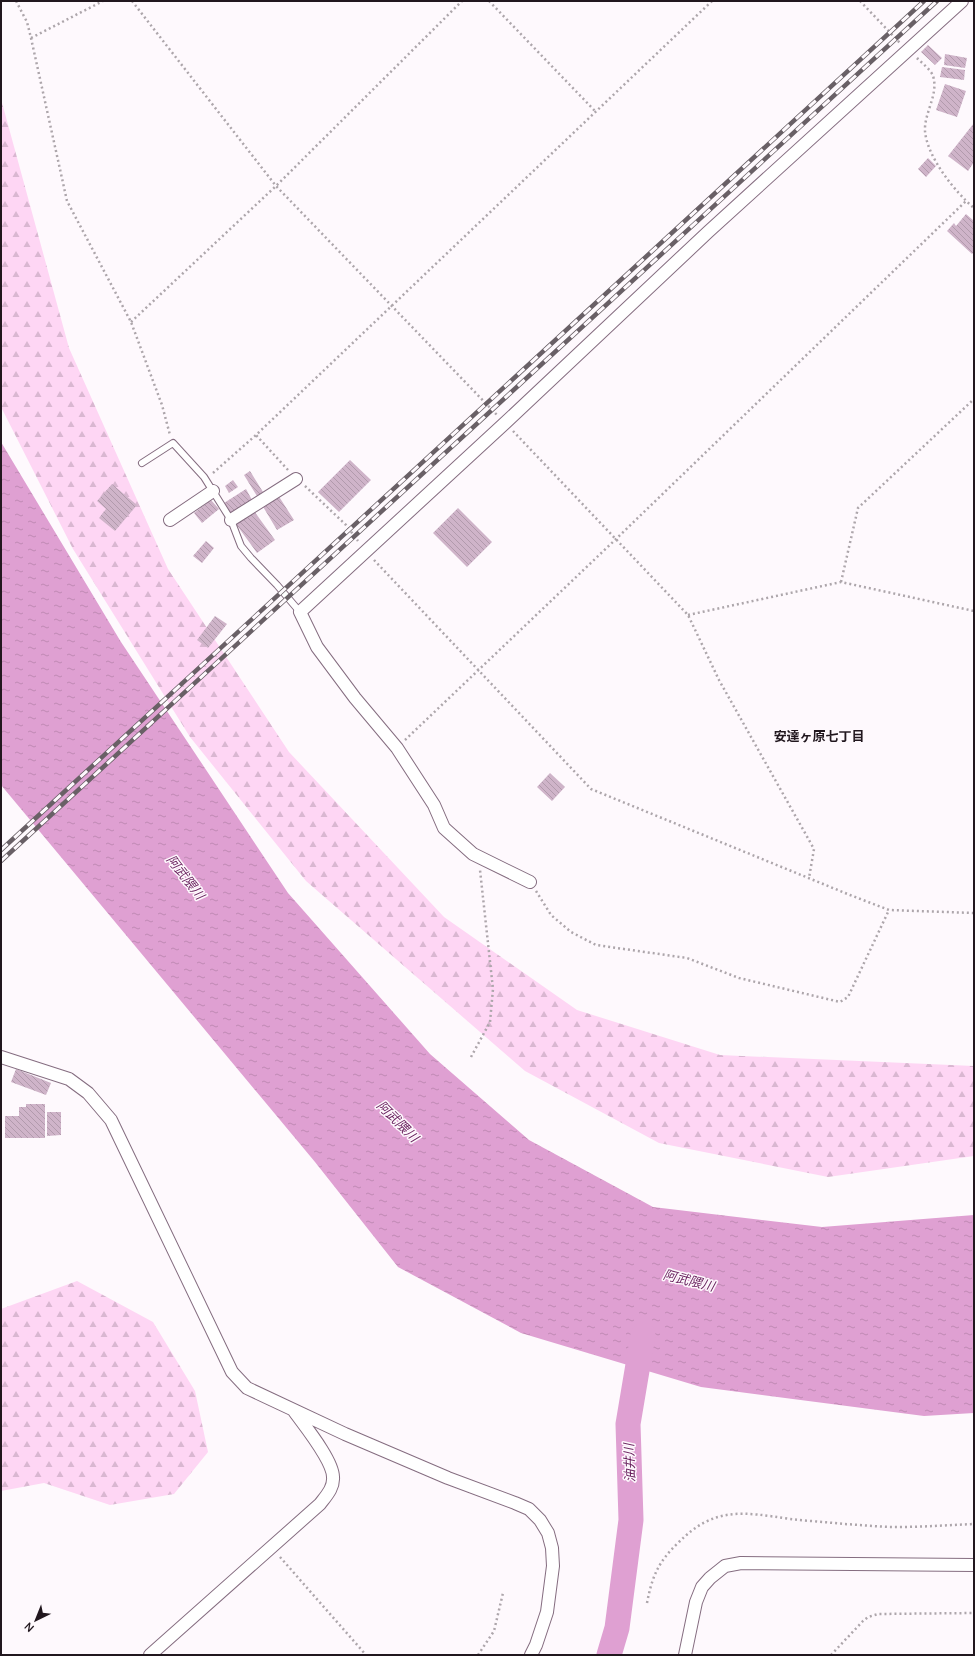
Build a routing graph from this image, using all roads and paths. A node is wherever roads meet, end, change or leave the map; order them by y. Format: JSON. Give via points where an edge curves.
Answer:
{"nodes":[{"id":1,"x":16,"y":1,"type":"edge"},
{"id":2,"x":103,"y":1,"type":"edge"},
{"id":3,"x":462,"y":1,"type":"edge"},
{"id":4,"x":489,"y":1,"type":"edge"},
{"id":5,"x":712,"y":1,"type":"edge"},
{"id":6,"x":860,"y":1,"type":"edge"},
{"id":7,"x":962,"y":1,"type":"edge"},
{"id":8,"x":31,"y":38,"type":"junction"},
{"id":9,"x":908,"y":51,"type":"junction"},
{"id":10,"x":595,"y":111,"type":"junction"},
{"id":11,"x":966,"y":201,"type":"junction"},
{"id":12,"x":974,"y":208,"type":"edge"},
{"id":13,"x":131,"y":322,"type":"junction"},
{"id":14,"x":974,"y":399,"type":"edge"},
{"id":15,"x":256,"y":435,"type":"junction"},
{"id":16,"x":173,"y":443,"type":"junction"},
{"id":17,"x":142,"y":463,"type":"dead end"},
{"id":18,"x":296,"y":479,"type":"junction"},
{"id":19,"x":206,"y":480,"type":"junction"},
{"id":20,"x":213,"y":491,"type":"junction"},
{"id":21,"x":170,"y":520,"type":"dead end"},
{"id":22,"x":231,"y":520,"type":"junction"},
{"id":23,"x":366,"y":551,"type":"junction"},
{"id":24,"x":841,"y":582,"type":"junction"},
{"id":25,"x":974,"y":611,"type":"edge"},
{"id":26,"x":300,"y":612,"type":"junction"},
{"id":27,"x":688,"y":615,"type":"dead end"},
{"id":28,"x":479,"y":671,"type":"junction"},
{"id":29,"x":397,"y":748,"type":"junction"},
{"id":30,"x":478,"y":856,"type":"junction"},
{"id":31,"x":530,"y":882,"type":"joint"},
{"id":32,"x":889,"y":910,"type":"junction"},
{"id":33,"x":974,"y":913,"type":"edge"},
{"id":34,"x":1,"y":1057,"type":"edge"},
{"id":35,"x":471,"y":1057,"type":"dead end"},
{"id":36,"x":294,"y":1410,"type":"junction"},
{"id":37,"x":974,"y":1524,"type":"edge"},
{"id":38,"x":271,"y":1547,"type":"junction"},
{"id":39,"x":974,"y":1565,"type":"edge"},
{"id":40,"x":503,"y":1593,"type":"dead end"},
{"id":41,"x":647,"y":1604,"type":"dead end"},
{"id":42,"x":974,"y":1612,"type":"edge"},
{"id":43,"x":150,"y":1655,"type":"edge"},
{"id":44,"x":366,"y":1655,"type":"edge"},
{"id":45,"x":478,"y":1655,"type":"edge"},
{"id":46,"x":531,"y":1655,"type":"edge"},
{"id":47,"x":685,"y":1655,"type":"edge"},
{"id":48,"x":831,"y":1655,"type":"edge"}],
"edges":[{"from":1,"to":8,"type":"path","via":[[27,22]]},
{"from":2,"to":8,"type":"path"},
{"from":3,"to":13,"type":"path","via":[[276,186]]},
{"from":4,"to":10,"type":"path"},
{"from":5,"to":10,"type":"path"},
{"from":6,"to":9,"type":"path"},
{"from":7,"to":9,"type":"street"},
{"from":8,"to":13,"type":"path","via":[[67,201]]},
{"from":9,"to":11,"type":"path","via":[[933,76],[934,90],[925,120],[928,145],[944,175]]},
{"from":9,"to":23,"type":"street","via":[[708,232]]},
{"from":10,"to":15,"type":"path"},
{"from":11,"to":12,"type":"path"},
{"from":11,"to":28,"type":"path"},
{"from":13,"to":16,"type":"path","via":[[162,405]]},
{"from":14,"to":24,"type":"path","via":[[858,508]]},
{"from":15,"to":18,"type":"path"},
{"from":15,"to":19,"type":"path"},
{"from":16,"to":17,"type":"lane"},
{"from":16,"to":19,"type":"lane"},
{"from":18,"to":22,"type":"street"},
{"from":18,"to":23,"type":"path","via":[[346,525]]},
{"from":19,"to":20,"type":"lane"},
{"from":20,"to":21,"type":"street"},
{"from":20,"to":22,"type":"lane"},
{"from":22,"to":26,"type":"lane","via":[[241,546]]},
{"from":23,"to":26,"type":"street"},
{"from":23,"to":28,"type":"path"},
{"from":24,"to":25,"type":"path"},
{"from":24,"to":27,"type":"path"},
{"from":26,"to":29,"type":"street","via":[[317,647]]},
{"from":28,"to":29,"type":"path"},
{"from":28,"to":32,"type":"path","via":[[590,788]]},
{"from":29,"to":30,"type":"street","via":[[434,805],[444,828]]},
{"from":30,"to":31,"type":"street"},
{"from":30,"to":35,"type":"path","via":[[493,989],[490,1022]]},
{"from":31,"to":32,"type":"path","via":[[551,915],[571,932],[596,945],[687,958],[738,978],[840,1002],[848,997]]},
{"from":32,"to":33,"type":"path"},
{"from":34,"to":36,"type":"street","via":[[69,1079],[100,1106],[111,1120],[232,1372],[247,1388]]},
{"from":36,"to":38,"type":"street","via":[[326,1456],[334,1478],[330,1491],[320,1504]]},
{"from":36,"to":46,"type":"street","via":[[405,1461],[516,1503],[529,1509],[540,1520],[552,1548],[553,1566],[547,1612]]},
{"from":37,"to":41,"type":"path","via":[[897,1527],[755,1514],[729,1514],[695,1527],[669,1551],[658,1565]]},
{"from":38,"to":43,"type":"street"},
{"from":38,"to":44,"type":"path"},
{"from":39,"to":47,"type":"street","via":[[741,1563],[725,1566],[702,1587],[696,1602]]},
{"from":40,"to":45,"type":"path","via":[[494,1631]]},
{"from":42,"to":48,"type":"path","via":[[878,1614],[868,1617]]}]}
